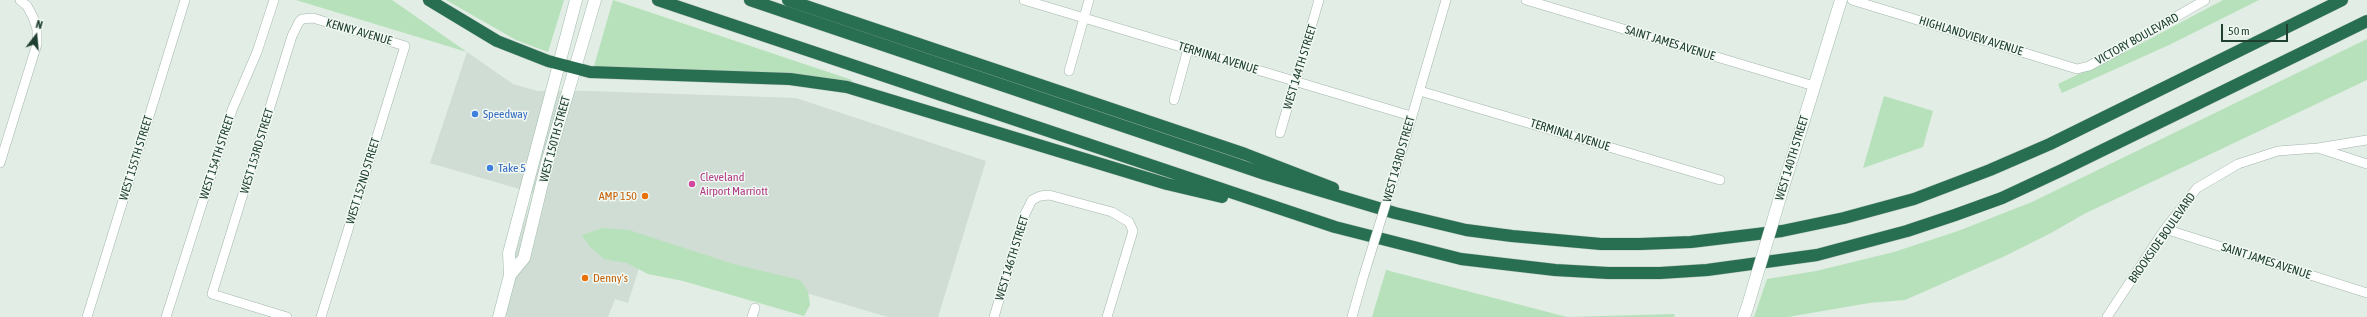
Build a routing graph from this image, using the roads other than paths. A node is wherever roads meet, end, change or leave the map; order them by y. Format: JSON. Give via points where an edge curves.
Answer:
{"nodes":[{"id":1,"x":20,"y":0,"type":"edge"},
{"id":2,"x":185,"y":0,"type":"edge"},
{"id":3,"x":274,"y":0,"type":"edge"},
{"id":4,"x":429,"y":0,"type":"edge"},
{"id":5,"x":576,"y":0,"type":"edge"},
{"id":6,"x":595,"y":0,"type":"edge"},
{"id":7,"x":658,"y":0,"type":"edge"},
{"id":8,"x":750,"y":0,"type":"edge"},
{"id":9,"x":788,"y":0,"type":"edge"},
{"id":10,"x":1024,"y":0,"type":"edge"},
{"id":11,"x":1089,"y":0,"type":"edge"},
{"id":12,"x":1319,"y":0,"type":"edge"},
{"id":13,"x":1446,"y":0,"type":"edge"},
{"id":14,"x":1526,"y":0,"type":"edge"},
{"id":15,"x":1841,"y":0,"type":"edge"},
{"id":16,"x":1852,"y":0,"type":"edge"},
{"id":17,"x":2205,"y":0,"type":"edge"},
{"id":18,"x":2342,"y":0,"type":"edge"},
{"id":19,"x":313,"y":18,"type":"joint"},
{"id":20,"x":1084,"y":18,"type":"junction"},
{"id":21,"x":2367,"y":21,"type":"edge"},
{"id":22,"x":405,"y":46,"type":"joint"},
{"id":23,"x":1188,"y":49,"type":"junction"},
{"id":24,"x":558,"y":64,"type":"junction"},
{"id":25,"x":2089,"y":66,"type":"joint"},
{"id":26,"x":574,"y":68,"type":"junction"},
{"id":27,"x":1069,"y":71,"type":"dead end"},
{"id":28,"x":1295,"y":81,"type":"junction"},
{"id":29,"x":1814,"y":86,"type":"junction"},
{"id":30,"x":1420,"y":90,"type":"junction"},
{"id":31,"x":1174,"y":100,"type":"dead end"},
{"id":32,"x":1411,"y":116,"type":"junction"},
{"id":33,"x":1280,"y":133,"type":"dead end"},
{"id":34,"x":2367,"y":140,"type":"edge"},
{"id":35,"x":2318,"y":148,"type":"junction"},
{"id":36,"x":0,"y":163,"type":"edge"},
{"id":37,"x":2367,"y":164,"type":"edge"},
{"id":38,"x":1720,"y":180,"type":"dead end"},
{"id":39,"x":1288,"y":212,"type":"junction"},
{"id":40,"x":1395,"y":214,"type":"junction"},
{"id":41,"x":2165,"y":229,"type":"junction"},
{"id":42,"x":510,"y":275,"type":"junction"},
{"id":43,"x":2367,"y":294,"type":"edge"},
{"id":44,"x":755,"y":308,"type":"dead end"},
{"id":45,"x":87,"y":317,"type":"edge"},
{"id":46,"x":166,"y":317,"type":"edge"},
{"id":47,"x":287,"y":317,"type":"edge"},
{"id":48,"x":320,"y":317,"type":"edge"},
{"id":49,"x":500,"y":317,"type":"edge"},
{"id":50,"x":752,"y":317,"type":"edge"},
{"id":51,"x":994,"y":317,"type":"edge"},
{"id":52,"x":1107,"y":317,"type":"edge"},
{"id":53,"x":1352,"y":317,"type":"edge"},
{"id":54,"x":1744,"y":317,"type":"edge"},
{"id":55,"x":2107,"y":317,"type":"edge"}],
"edges":[{"from":1,"to":36,"type":"street","via":[[33,17],[37,29],[37,44]]},
{"from":2,"to":45,"type":"street","name":"WEST 155TH STREET"},
{"from":3,"to":46,"type":"street","name":"WEST 154TH STREET","via":[[257,52],[232,110]]},
{"from":4,"to":24,"type":"highway","via":[[497,40]]},
{"from":5,"to":24,"type":"main road","name":"WEST 150TH STREET"},
{"from":6,"to":26,"type":"main road","name":"WEST 150TH STREET"},
{"from":7,"to":39,"type":"highway"},
{"from":8,"to":40,"type":"highway","via":[[1265,174]]},
{"from":9,"to":40,"type":"highway","via":[[1280,167]]},
{"from":10,"to":20,"type":"street","name":"TERMINAL AVENUE"},
{"from":11,"to":20,"type":"street"},
{"from":12,"to":28,"type":"street","name":"WEST 144TH STREET"},
{"from":13,"to":30,"type":"street","name":"WEST 143RD STREET"},
{"from":14,"to":29,"type":"street","name":"SAINT JAMES AVENUE"},
{"from":15,"to":29,"type":"main road","name":"WEST 140TH STREET"},
{"from":16,"to":25,"type":"street","name":"HIGHLANDVIEW AVENUE","via":[[2077,69]]},
{"from":17,"to":25,"type":"street","name":"VICTORY BOULEVARD"},
{"from":18,"to":40,"type":"highway","via":[[2050,144],[1914,199],[1844,218],[1782,231],[1698,241],[1601,244],[1466,230]]},
{"from":19,"to":22,"type":"street","name":"KENNY AVENUE"},
{"from":19,"to":47,"type":"street","name":"WEST 153RD STREET","via":[[302,19],[292,36],[212,294]]},
{"from":20,"to":23,"type":"street","name":"TERMINAL AVENUE"},
{"from":20,"to":27,"type":"street"},
{"from":21,"to":39,"type":"highway","via":[[2002,198],[1907,231],[1816,255],[1749,266],[1660,273],[1554,270],[1454,257],[1387,242]]},
{"from":22,"to":48,"type":"street","name":"WEST 152ND STREET"},
{"from":23,"to":28,"type":"street","name":"TERMINAL AVENUE"},
{"from":23,"to":31,"type":"street"},
{"from":24,"to":26,"type":"highway"},
{"from":24,"to":42,"type":"main road","name":"WEST 150TH STREET","via":[[509,253]]},
{"from":26,"to":39,"type":"highway","via":[[590,72],[790,79],[847,88],[1167,184]]},
{"from":26,"to":42,"type":"main road","name":"WEST 150TH STREET","via":[[524,258]]},
{"from":28,"to":32,"type":"street","name":"TERMINAL AVENUE"},
{"from":28,"to":33,"type":"street","name":"WEST 144TH STREET"},
{"from":29,"to":54,"type":"main road","name":"WEST 140TH STREET","bridge":true},
{"from":30,"to":32,"type":"street","name":"WEST 143RD STREET"},
{"from":30,"to":38,"type":"street","name":"TERMINAL AVENUE"},
{"from":32,"to":53,"type":"street","name":"WEST 143RD STREET","bridge":true},
{"from":34,"to":35,"type":"street","name":"BROOKSIDE BOULEVARD"},
{"from":35,"to":37,"type":"street"},
{"from":35,"to":41,"type":"street","name":"BROOKSIDE BOULEVARD","via":[[2278,151],[2238,164],[2197,188]]},
{"from":41,"to":43,"type":"street","name":"SAINT JAMES AVENUE"},
{"from":41,"to":55,"type":"street","name":"BROOKSIDE BOULEVARD"},
{"from":42,"to":49,"type":"main road","name":"WEST 150TH STREET"},
{"from":44,"to":50,"type":"street"},
{"from":51,"to":52,"type":"street","name":"WEST 146TH STREET","via":[[1025,214],[1032,200],[1049,195],[1112,212],[1129,222],[1133,231]]}]}
